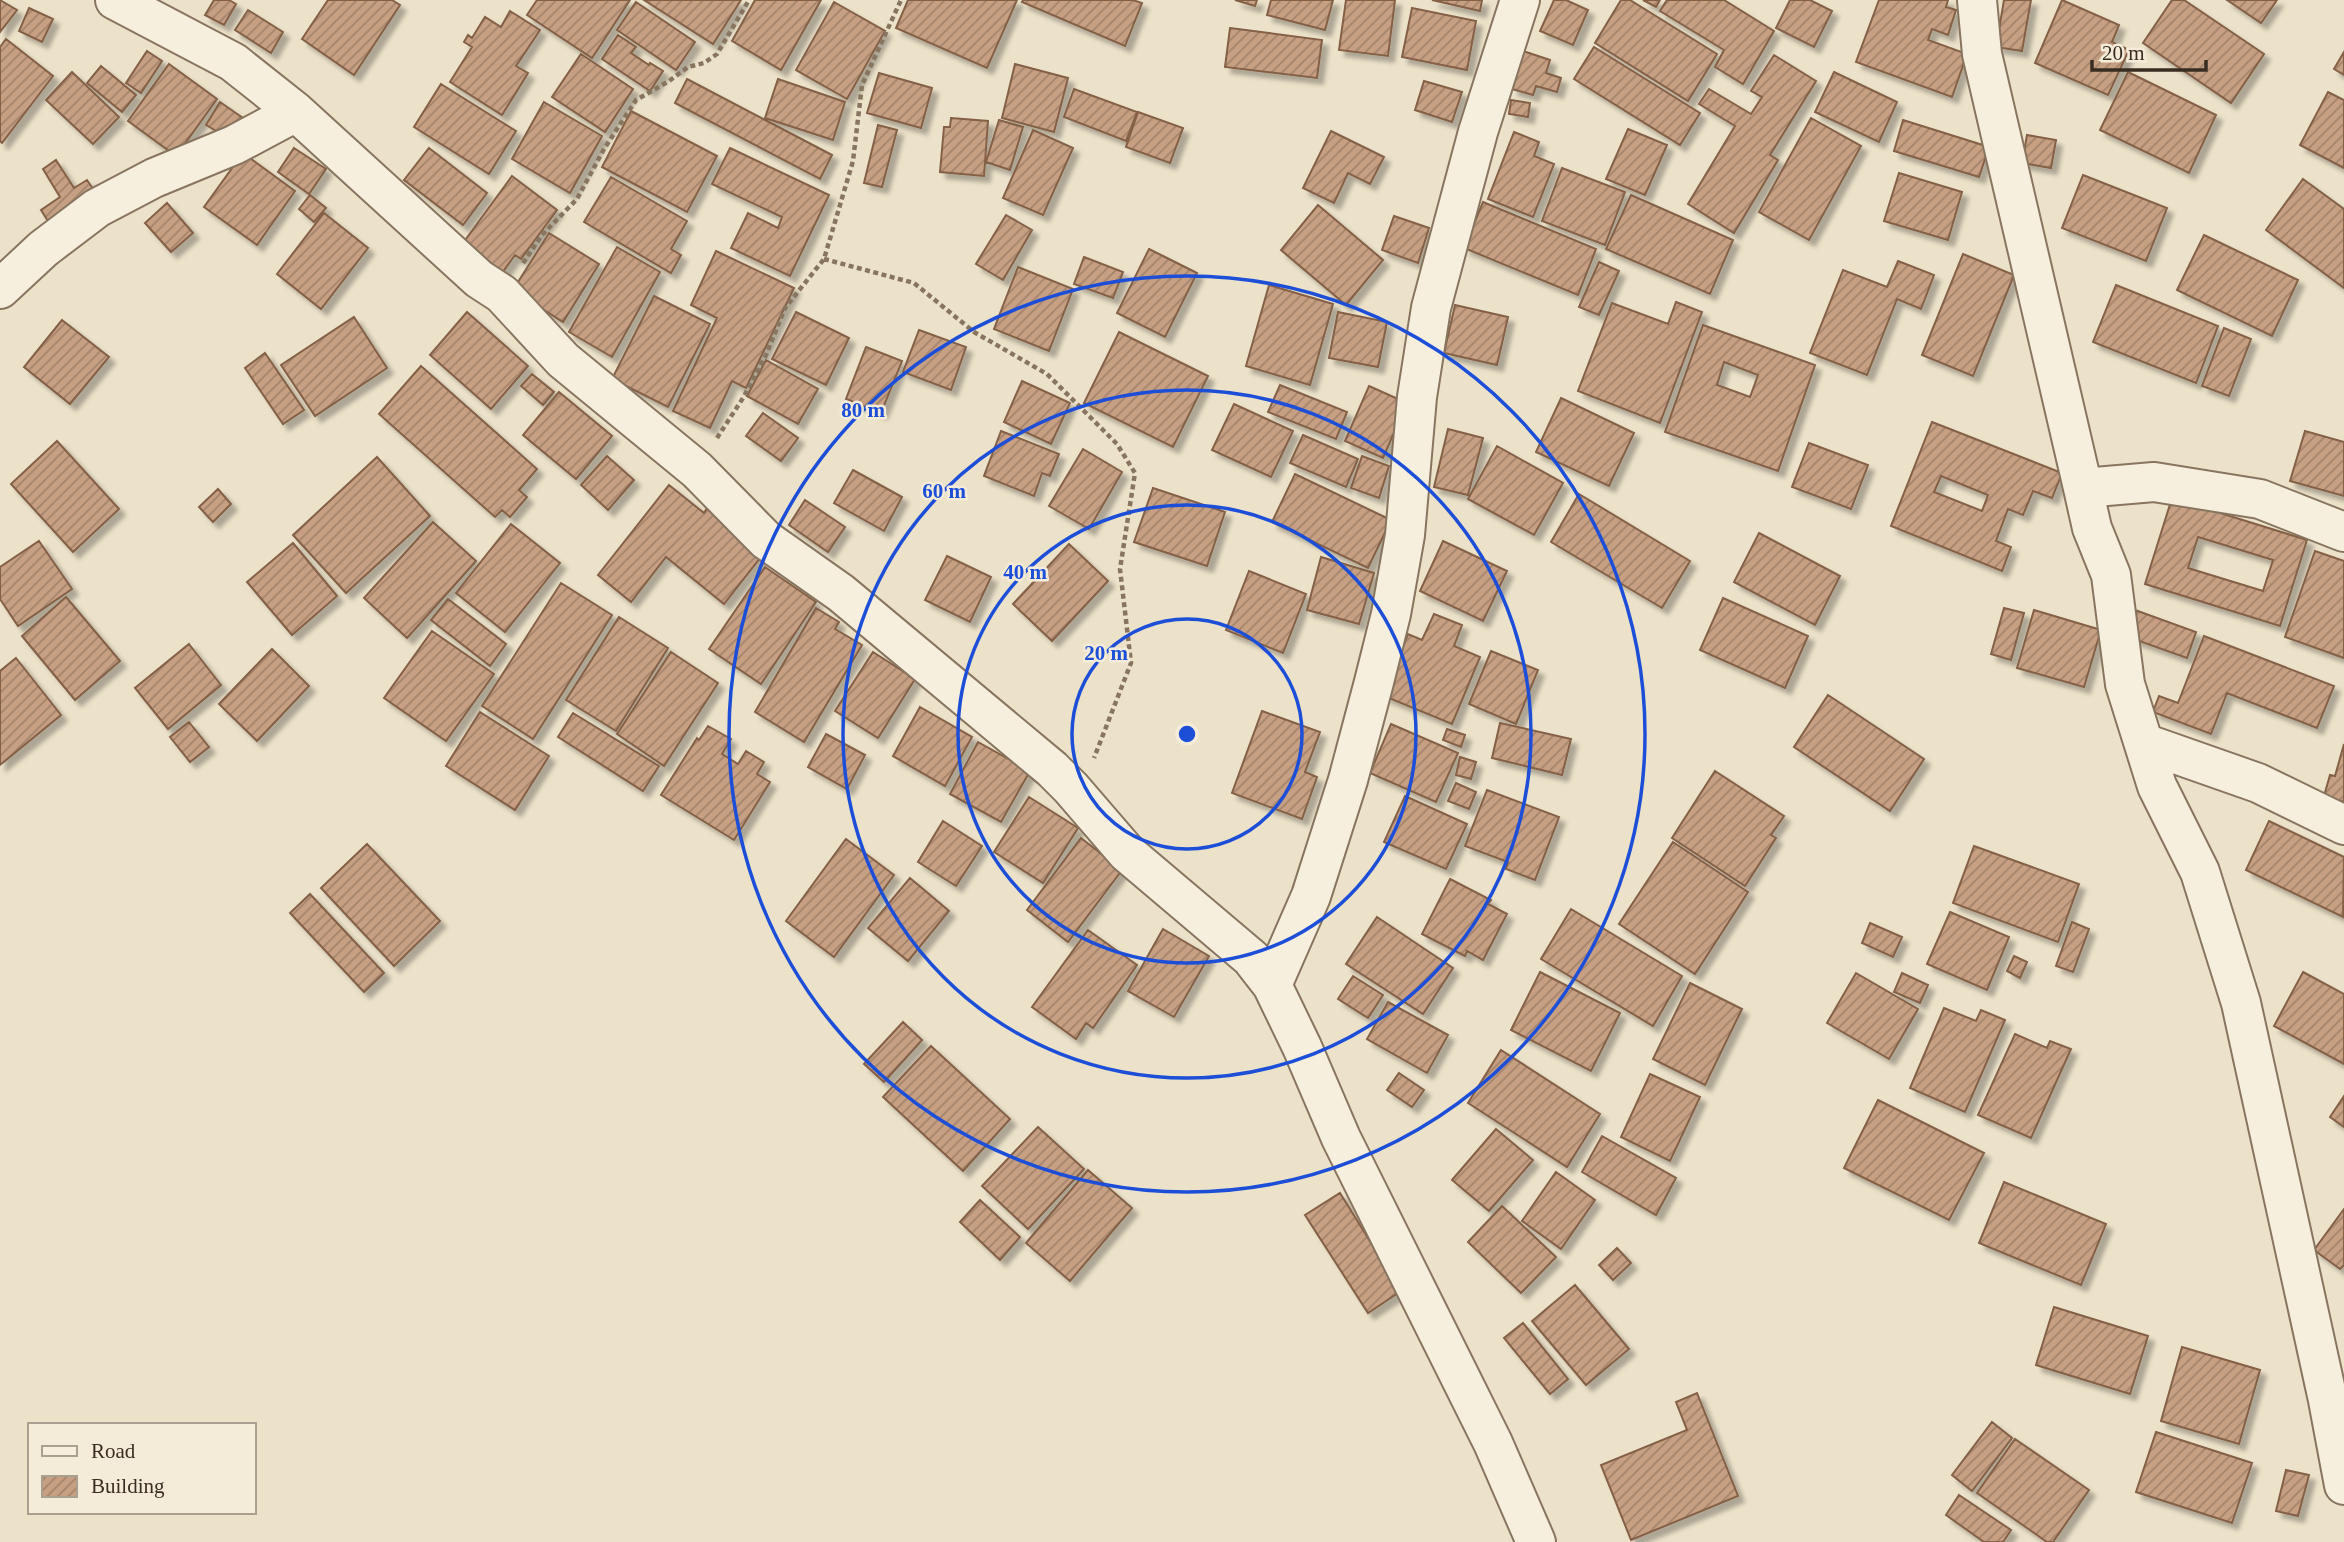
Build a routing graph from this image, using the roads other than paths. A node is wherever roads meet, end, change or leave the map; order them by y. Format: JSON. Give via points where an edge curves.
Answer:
{"nodes":[{"id":1,"x":115,"y":0,"type":"edge"},
{"id":2,"x":1520,"y":0,"type":"edge"},
{"id":3,"x":1977,"y":0,"type":"edge"},
{"id":4,"x":296,"y":112,"type":"junction"},
{"id":5,"x":0,"y":289,"type":"edge"},
{"id":6,"x":2083,"y":488,"type":"junction"},
{"id":7,"x":2344,"y":532,"type":"edge"},
{"id":8,"x":2144,"y":743,"type":"junction"},
{"id":9,"x":2344,"y":825,"type":"edge"},
{"id":10,"x":1272,"y":985,"type":"junction"},
{"id":11,"x":2344,"y":1485,"type":"edge"},
{"id":12,"x":1536,"y":1542,"type":"edge"}],
"edges":[{"from":1,"to":4,"type":"street","via":[[233,62]]},
{"from":2,"to":10,"type":"street","via":[[1478,132],[1431,308],[1417,397],[1405,535],[1391,614],[1348,780],[1311,896]]},
{"from":3,"to":6,"type":"street","via":[[1982,54]]},
{"from":4,"to":5,"type":"street","via":[[97,208]]},
{"from":4,"to":10,"type":"street","via":[[502,294],[564,360],[697,470],[766,540],[841,593],[1005,728],[1071,788],[1127,853],[1251,958]]},
{"from":6,"to":7,"type":"street","via":[[2154,482],[2260,499]]},
{"from":6,"to":8,"type":"street","via":[[2092,528],[2111,575],[2125,684]]},
{"from":8,"to":9,"type":"street","via":[[2258,783]]},
{"from":8,"to":11,"type":"street","via":[[2157,786],[2200,872],[2241,1003]]},
{"from":10,"to":12,"type":"street","via":[[1341,1138],[1493,1443]]}]}
